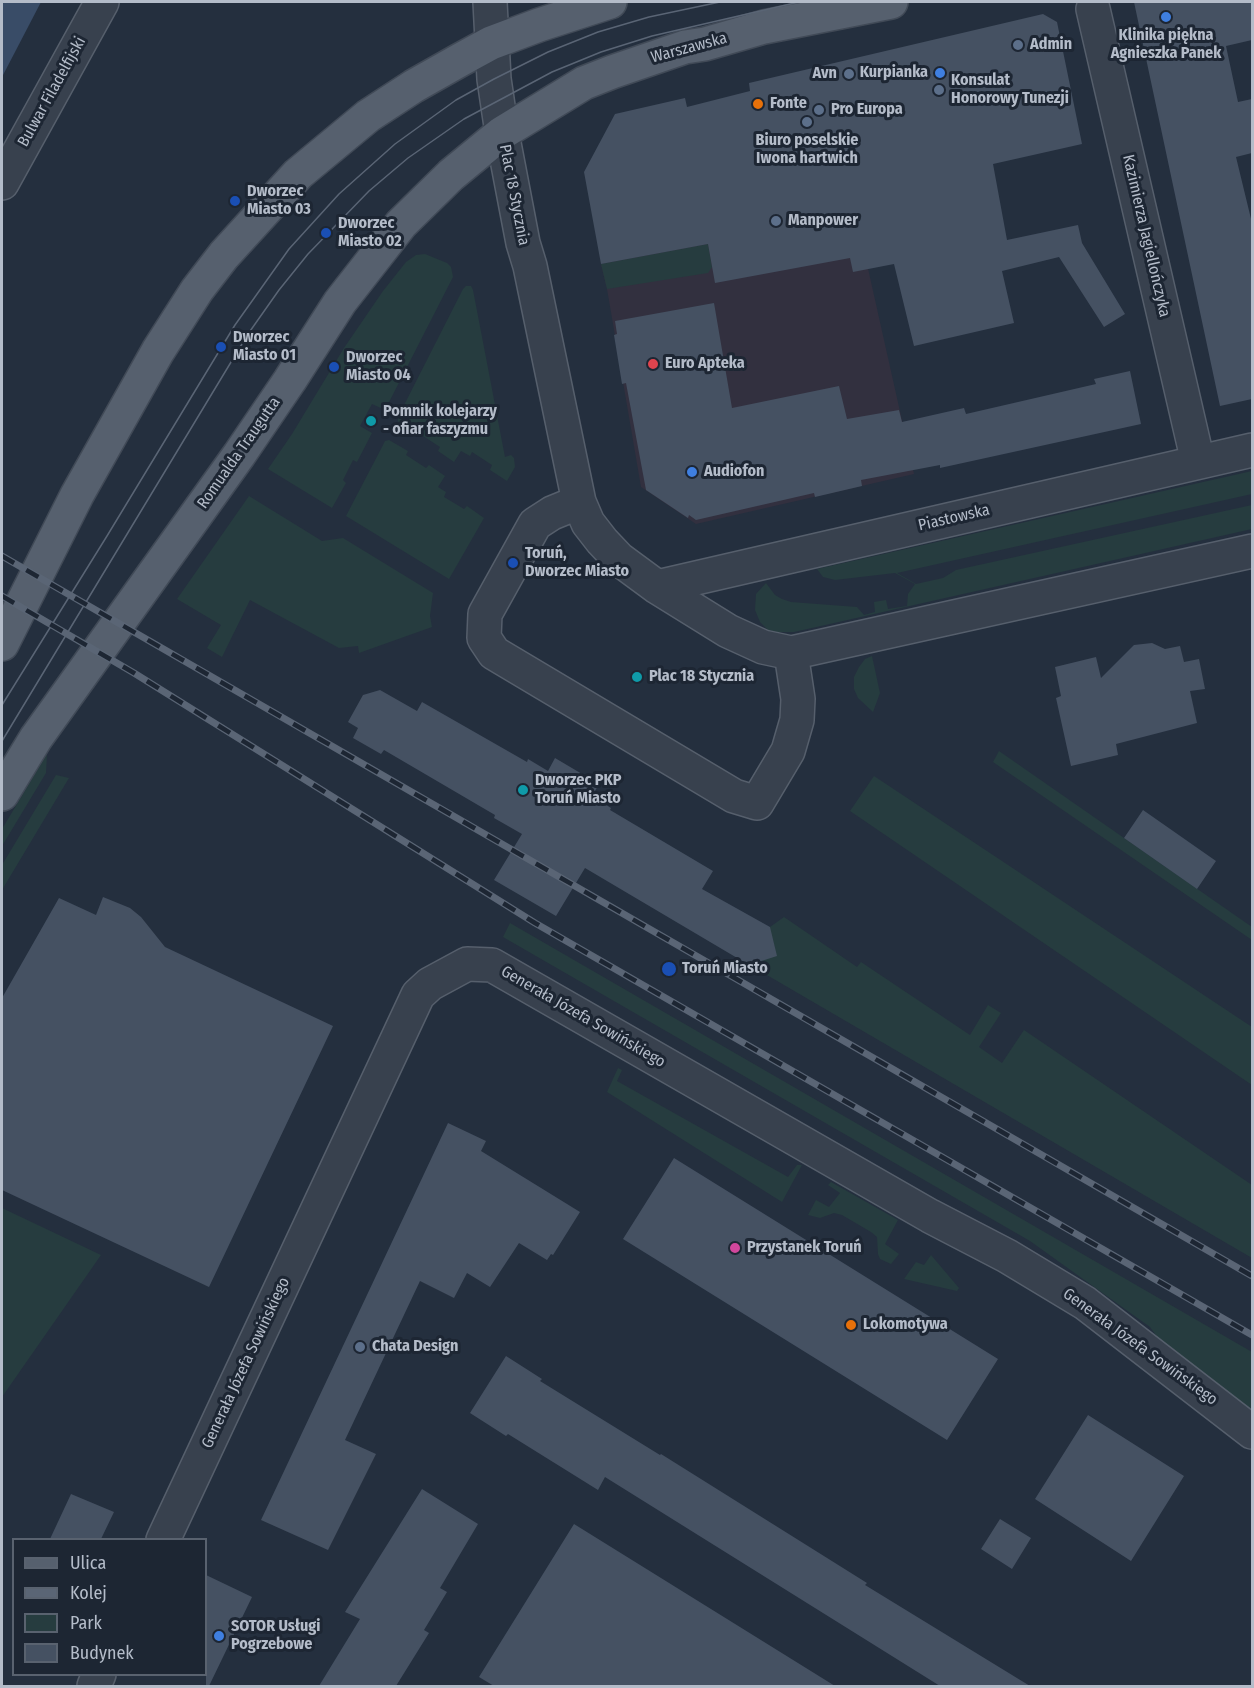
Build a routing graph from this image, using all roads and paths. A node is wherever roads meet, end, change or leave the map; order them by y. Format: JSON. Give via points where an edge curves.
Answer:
{"nodes":[{"id":1,"x":102,"y":2,"type":"edge"},
{"id":2,"x":490,"y":2,"type":"edge"},
{"id":3,"x":610,"y":2,"type":"edge"},
{"id":4,"x":891,"y":2,"type":"edge"},
{"id":5,"x":1093,"y":9,"type":"dead end"},
{"id":6,"x":491,"y":44,"type":"junction"},
{"id":7,"x":502,"y":133,"type":"junction"},
{"id":8,"x":2,"y":183,"type":"edge"},
{"id":9,"x":1252,"y":450,"type":"edge"},
{"id":10,"x":1198,"y":462,"type":"junction"},
{"id":11,"x":579,"y":502,"type":"junction"},
{"id":12,"x":1252,"y":551,"type":"edge"},
{"id":13,"x":657,"y":587,"type":"junction"},
{"id":14,"x":2,"y":644,"type":"edge"},
{"id":15,"x":791,"y":653,"type":"junction"},
{"id":16,"x":2,"y":794,"type":"edge"},
{"id":17,"x":1252,"y":1432,"type":"edge"},
{"id":18,"x":163,"y":1538,"type":"edge"}],
"edges":[{"from":1,"to":8,"type":"street","name":"Bulwar Filadelfijski"},
{"from":2,"to":6,"type":"street"},
{"from":3,"to":6,"type":"main road"},
{"from":4,"to":7,"type":"main road","name":"Warszawska","via":[[685,47],[584,83]]},
{"from":5,"to":10,"type":"street","name":"Kazimierza Jagiellończyka"},
{"from":6,"to":7,"type":"street","name":"Plac 18 Stycznia"},
{"from":6,"to":14,"type":"main road","via":[[414,86],[335,141],[298,174],[224,255],[158,351],[77,495]]},
{"from":7,"to":11,"type":"street","name":"Plac 18 Stycznia"},
{"from":7,"to":16,"type":"main road","name":"Romualda Traugutta","via":[[451,175],[378,251],[239,455],[36,738]]},
{"from":9,"to":10,"type":"street","name":"Piastowska"},
{"from":10,"to":13,"type":"street","name":"Piastowska"},
{"from":11,"to":13,"type":"street","name":"Plac 18 Stycznia","via":[[602,541]]},
{"from":11,"to":15,"type":"street","via":[[535,524],[485,614],[484,638],[494,653],[734,796],[757,803],[788,751],[797,720]]},
{"from":12,"to":15,"type":"street"},
{"from":13,"to":15,"type":"street","name":"Plac 18 Stycznia","via":[[728,631],[764,647]]},
{"from":17,"to":18,"type":"street","name":"Generała Józefa Sowińskiego","via":[[1085,1303],[1007,1256],[930,1216],[492,965],[467,964],[418,995]]}]}
